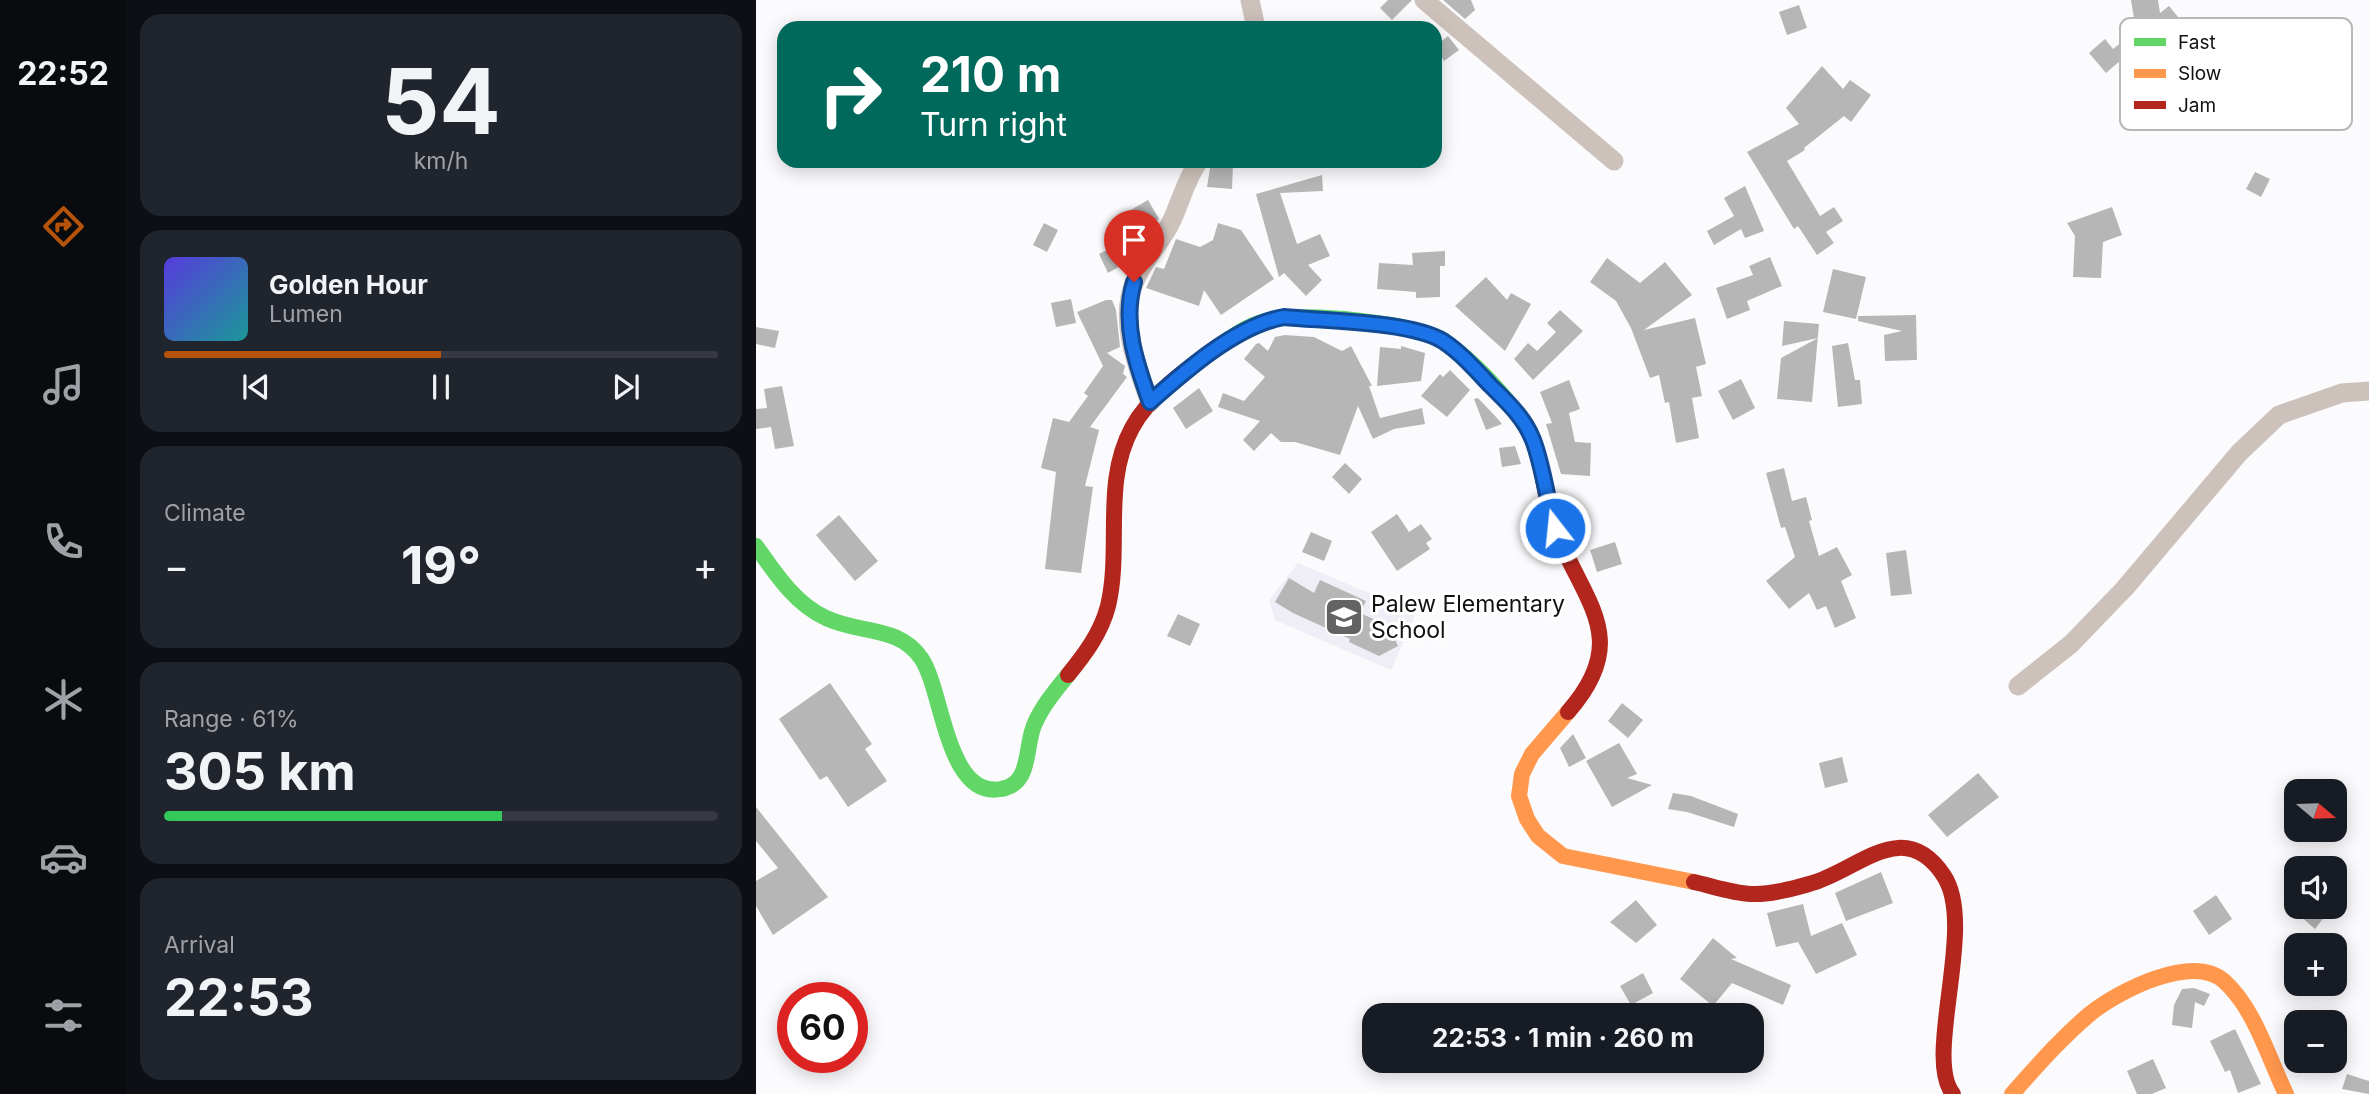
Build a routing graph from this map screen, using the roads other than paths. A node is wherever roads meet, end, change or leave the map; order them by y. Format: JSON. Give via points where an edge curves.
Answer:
{"nodes":[{"id":1,"x":1251,"y":0,"type":"edge"},
{"id":2,"x":1424,"y":0,"type":"edge"},
{"id":3,"x":1255,"y":21,"type":"edge"},
{"id":4,"x":1614,"y":161,"type":"dead end"},
{"id":5,"x":1194,"y":168,"type":"edge"},
{"id":6,"x":2369,"y":391,"type":"edge"},
{"id":7,"x":1150,"y":402,"type":"junction"},
{"id":8,"x":756,"y":546,"type":"edge"},
{"id":9,"x":2018,"y":686,"type":"dead end"},
{"id":10,"x":1953,"y":1094,"type":"edge"},
{"id":11,"x":2012,"y":1094,"type":"edge"},
{"id":12,"x":2286,"y":1094,"type":"edge"}],
"edges":[{"from":1,"to":3,"type":"street"},
{"from":2,"to":4,"type":"street"},
{"from":5,"to":7,"type":"street","via":[[1130,295],[1132,347]]},
{"from":6,"to":9,"type":"street","via":[[2342,393],[2279,415],[2239,453],[2125,588],[2071,644]]},
{"from":7,"to":8,"type":"main road","via":[[1123,451],[1106,621],[1046,701],[1032,727],[1023,771],[1015,785],[988,790],[974,782],[960,764],[947,739],[926,664],[912,645],[825,618],[796,596]]},
{"from":7,"to":10,"type":"main road","via":[[1245,330],[1284,317],[1412,330],[1460,354],[1515,410],[1534,442],[1555,528],[1598,629],[1602,655],[1594,682],[1536,747],[1518,781],[1520,805],[1539,839],[1563,856],[1752,894],[1811,884],[1890,847],[1912,848],[1945,877],[1956,908],[1944,1057]]},
{"from":11,"to":12,"type":"main road","via":[[2093,1012],[2163,974],[2188,969],[2209,973],[2232,988]]}]}
